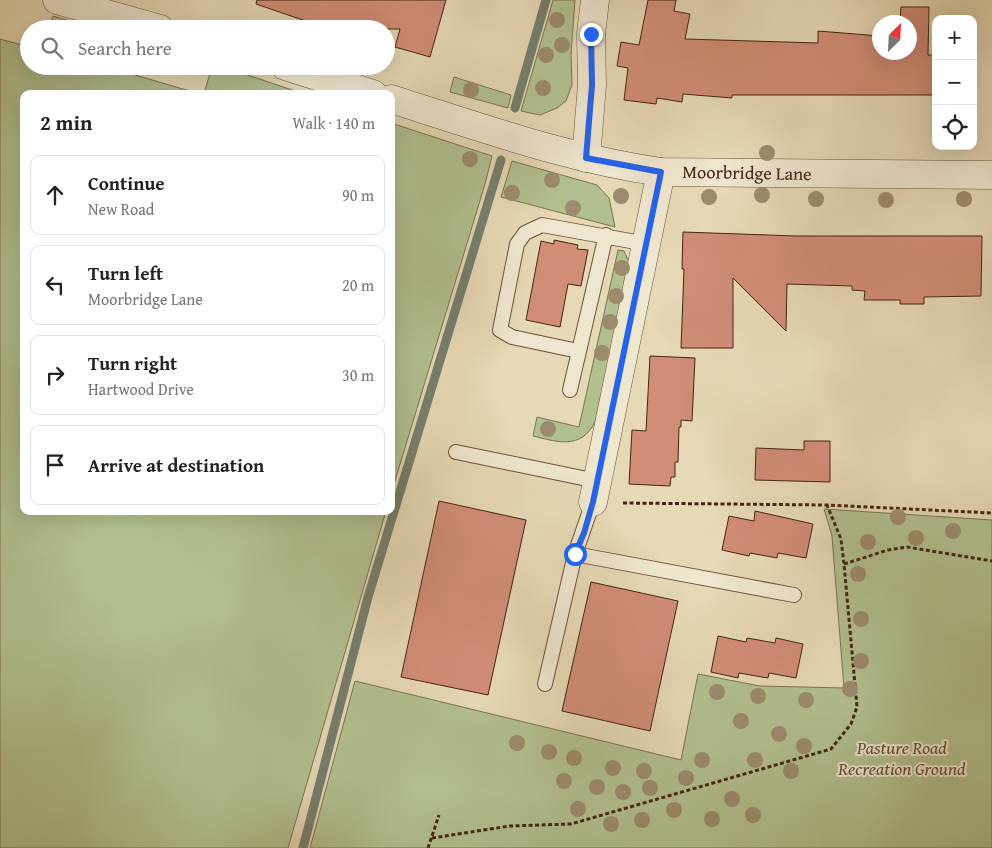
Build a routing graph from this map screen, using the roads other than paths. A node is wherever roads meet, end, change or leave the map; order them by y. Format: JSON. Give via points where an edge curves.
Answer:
{"nodes":[{"id":1,"x":57,"y":0,"type":"edge"},
{"id":2,"x":595,"y":0,"type":"edge"},
{"id":3,"x":128,"y":20,"type":"edge"},
{"id":4,"x":313,"y":75,"type":"edge"},
{"id":5,"x":360,"y":90,"type":"edge"},
{"id":6,"x":395,"y":100,"type":"edge"},
{"id":7,"x":586,"y":158,"type":"junction"},
{"id":8,"x":661,"y":172,"type":"junction"},
{"id":9,"x":992,"y":175,"type":"edge"},
{"id":10,"x":606,"y":235,"type":"junction"},
{"id":11,"x":647,"y":244,"type":"junction"},
{"id":12,"x":578,"y":351,"type":"junction"},
{"id":13,"x":570,"y":390,"type":"dead end"},
{"id":14,"x":456,"y":452,"type":"dead end"},
{"id":15,"x":595,"y":492,"type":"junction"},
{"id":16,"x":575,"y":554,"type":"junction"},
{"id":17,"x":794,"y":595,"type":"dead end"},
{"id":18,"x":545,"y":684,"type":"dead end"}],
"edges":[{"from":1,"to":3,"type":"street"},
{"from":2,"to":7,"type":"street"},
{"from":4,"to":5,"type":"street"},
{"from":6,"to":7,"type":"street","name":"Moorbridge Lane"},
{"from":7,"to":8,"type":"street","name":"Moorbridge Lane"},
{"from":8,"to":9,"type":"street","name":"Moorbridge Lane"},
{"from":8,"to":11,"type":"street"},
{"from":10,"to":11,"type":"lane"},
{"from":10,"to":12,"type":"lane"},
{"from":10,"to":12,"type":"lane","via":[[542,225],[525,233],[517,244],[500,330],[512,337]]},
{"from":11,"to":15,"type":"street"},
{"from":12,"to":13,"type":"lane"},
{"from":14,"to":15,"type":"lane"},
{"from":15,"to":16,"type":"lane"},
{"from":16,"to":17,"type":"lane"},
{"from":16,"to":18,"type":"lane"}]}
